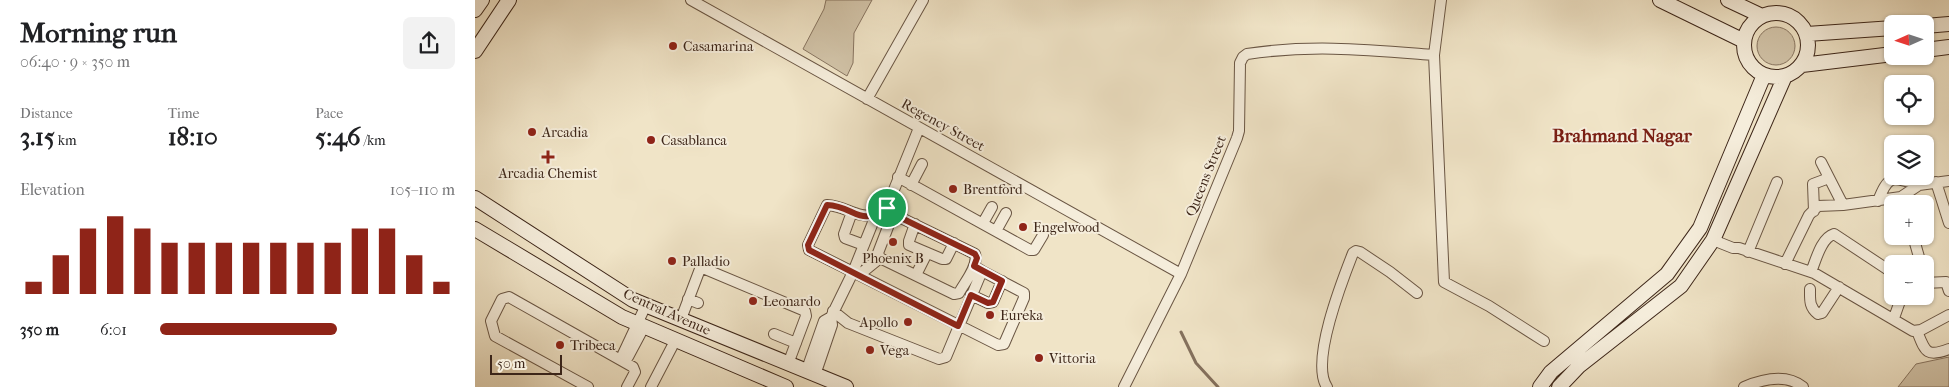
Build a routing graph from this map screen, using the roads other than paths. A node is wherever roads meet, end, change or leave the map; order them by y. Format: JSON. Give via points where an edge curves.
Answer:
{"nodes":[{"id":1,"x":482,"y":0,"type":"edge"},
{"id":2,"x":509,"y":0,"type":"edge"},
{"id":3,"x":691,"y":0,"type":"edge"},
{"id":4,"x":923,"y":0,"type":"edge"},
{"id":5,"x":1441,"y":0,"type":"edge"},
{"id":6,"x":1660,"y":0,"type":"edge"},
{"id":7,"x":1732,"y":1,"type":"edge"},
{"id":8,"x":475,"y":10,"type":"edge"},
{"id":9,"x":1763,"y":16,"type":"junction"},
{"id":10,"x":1949,"y":24,"type":"edge"},
{"id":11,"x":1934,"y":25,"type":"edge"},
{"id":12,"x":1884,"y":29,"type":"edge"},
{"id":13,"x":1807,"y":34,"type":"junction"},
{"id":14,"x":1744,"y":41,"type":"junction"},
{"id":15,"x":1949,"y":48,"type":"edge"},
{"id":16,"x":1934,"y":49,"type":"edge"},
{"id":17,"x":475,"y":50,"type":"edge"},
{"id":18,"x":1434,"y":55,"type":"junction"},
{"id":19,"x":1884,"y":55,"type":"edge"},
{"id":20,"x":1802,"y":65,"type":"junction"},
{"id":21,"x":1764,"y":75,"type":"junction"},
{"id":22,"x":1785,"y":76,"type":"junction"},
{"id":23,"x":867,"y":99,"type":"junction"},
{"id":24,"x":919,"y":128,"type":"junction"},
{"id":25,"x":1821,"y":162,"type":"dead end"},
{"id":26,"x":922,"y":164,"type":"dead end"},
{"id":27,"x":898,"y":178,"type":"junction"},
{"id":28,"x":1829,"y":178,"type":"junction"},
{"id":29,"x":1949,"y":181,"type":"edge"},
{"id":30,"x":1777,"y":182,"type":"dead end"},
{"id":31,"x":1936,"y":182,"type":"joint"},
{"id":32,"x":911,"y":185,"type":"junction"},
{"id":33,"x":1885,"y":185,"type":"edge"},
{"id":34,"x":1919,"y":185,"type":"edge"},
{"id":35,"x":1908,"y":195,"type":"edge"},
{"id":36,"x":475,"y":198,"type":"edge"},
{"id":37,"x":1878,"y":200,"type":"junction"},
{"id":38,"x":1884,"y":200,"type":"edge"},
{"id":39,"x":1843,"y":205,"type":"junction"},
{"id":40,"x":992,"y":207,"type":"dead end"},
{"id":41,"x":1814,"y":210,"type":"junction"},
{"id":42,"x":890,"y":211,"type":"junction"},
{"id":43,"x":852,"y":212,"type":"junction"},
{"id":44,"x":1006,"y":213,"type":"dead end"},
{"id":45,"x":876,"y":215,"type":"junction"},
{"id":46,"x":1949,"y":223,"type":"edge"},
{"id":47,"x":915,"y":224,"type":"junction"},
{"id":48,"x":983,"y":224,"type":"junction"},
{"id":49,"x":475,"y":228,"type":"edge"},
{"id":50,"x":996,"y":231,"type":"junction"},
{"id":51,"x":1043,"y":236,"type":"dead end"},
{"id":52,"x":1714,"y":237,"type":"junction"},
{"id":53,"x":953,"y":243,"type":"junction"},
{"id":54,"x":864,"y":245,"type":"junction"},
{"id":55,"x":1743,"y":250,"type":"junction"},
{"id":56,"x":927,"y":253,"type":"junction"},
{"id":57,"x":880,"y":258,"type":"junction"},
{"id":58,"x":1785,"y":264,"type":"junction"},
{"id":59,"x":978,"y":268,"type":"junction"},
{"id":60,"x":1884,"y":268,"type":"edge"},
{"id":61,"x":1811,"y":272,"type":"junction"},
{"id":62,"x":856,"y":274,"type":"junction"},
{"id":63,"x":1181,"y":274,"type":"junction"},
{"id":64,"x":916,"y":275,"type":"junction"},
{"id":65,"x":1002,"y":281,"type":"junction"},
{"id":66,"x":1934,"y":283,"type":"edge"},
{"id":67,"x":1948,"y":285,"type":"edge"},
{"id":68,"x":1839,"y":287,"type":"junction"},
{"id":69,"x":1810,"y":290,"type":"dead end"},
{"id":70,"x":1417,"y":294,"type":"dead end"},
{"id":71,"x":971,"y":295,"type":"junction"},
{"id":72,"x":1898,"y":305,"type":"edge"},
{"id":73,"x":647,"y":306,"type":"junction"},
{"id":74,"x":832,"y":314,"type":"junction"},
{"id":75,"x":1949,"y":315,"type":"edge"},
{"id":76,"x":1893,"y":318,"type":"junction"},
{"id":77,"x":681,"y":319,"type":"junction"},
{"id":78,"x":641,"y":326,"type":"junction"},
{"id":79,"x":958,"y":326,"type":"junction"},
{"id":80,"x":1917,"y":331,"type":"junction"},
{"id":81,"x":774,"y":334,"type":"dead end"},
{"id":82,"x":675,"y":341,"type":"junction"},
{"id":83,"x":1544,"y":341,"type":"dead end"},
{"id":84,"x":796,"y":343,"type":"junction"},
{"id":85,"x":1949,"y":349,"type":"edge"},
{"id":86,"x":626,"y":356,"type":"dead end"},
{"id":87,"x":788,"y":364,"type":"junction"},
{"id":88,"x":811,"y":373,"type":"junction"},
{"id":89,"x":589,"y":387,"type":"edge"},
{"id":90,"x":627,"y":387,"type":"edge"},
{"id":91,"x":651,"y":387,"type":"edge"},
{"id":92,"x":786,"y":387,"type":"edge"},
{"id":93,"x":846,"y":387,"type":"edge"},
{"id":94,"x":1124,"y":387,"type":"edge"},
{"id":95,"x":1327,"y":387,"type":"edge"},
{"id":96,"x":1540,"y":387,"type":"edge"},
{"id":97,"x":1559,"y":387,"type":"edge"},
{"id":98,"x":1744,"y":387,"type":"edge"},
{"id":99,"x":1803,"y":387,"type":"edge"}],
"edges":[{"from":1,"to":8,"type":"street"},
{"from":2,"to":17,"type":"street"},
{"from":3,"to":23,"type":"street","name":"Regency Street"},
{"from":4,"to":23,"type":"street"},
{"from":5,"to":18,"type":"street"},
{"from":6,"to":14,"type":"street"},
{"from":7,"to":9,"type":"street"},
{"from":9,"to":13,"type":"street","via":[[1783,13],[1793,17]]},
{"from":9,"to":14,"type":"street","via":[[1751,26]]},
{"from":10,"to":11,"type":"street"},
{"from":12,"to":13,"type":"street"},
{"from":13,"to":20,"type":"street","via":[[1809,44]]},
{"from":14,"to":21,"type":"street","via":[[1749,62]]},
{"from":15,"to":16,"type":"street"},
{"from":18,"to":63,"type":"street","name":"Queens Street","via":[[1351,48],[1284,48],[1243,57],[1240,64],[1239,131]]},
{"from":18,"to":83,"type":"street","via":[[1444,282]]},
{"from":19,"to":20,"type":"street"},
{"from":20,"to":22,"type":"street"},
{"from":21,"to":22,"type":"street"},
{"from":21,"to":96,"type":"street","via":[[1700,228],[1689,244],[1667,274],[1551,372]]},
{"from":22,"to":52,"type":"street"},
{"from":23,"to":24,"type":"street","name":"Regency Street"},
{"from":24,"to":27,"type":"street"},
{"from":24,"to":63,"type":"street","name":"Regency Street"},
{"from":25,"to":28,"type":"street"},
{"from":26,"to":32,"type":"street"},
{"from":27,"to":32,"type":"street"},
{"from":27,"to":42,"type":"street"},
{"from":28,"to":39,"type":"street"},
{"from":28,"to":41,"type":"street","via":[[1813,184]]},
{"from":29,"to":31,"type":"street"},
{"from":30,"to":55,"type":"street"},
{"from":31,"to":46,"type":"street"},
{"from":32,"to":48,"type":"street"},
{"from":33,"to":37,"type":"street"},
{"from":34,"to":35,"type":"street"},
{"from":36,"to":73,"type":"street","name":"Central Avenue"},
{"from":37,"to":38,"type":"street"},
{"from":37,"to":39,"type":"street"},
{"from":39,"to":41,"type":"street","via":[[1818,206]]},
{"from":40,"to":48,"type":"street"},
{"from":41,"to":58,"type":"street"},
{"from":42,"to":45,"type":"street"},
{"from":42,"to":47,"type":"street"},
{"from":42,"to":57,"type":"street","via":[[878,253]]},
{"from":43,"to":45,"type":"street","via":[[865,218]]},
{"from":43,"to":54,"type":"street","via":[[845,238]]},
{"from":43,"to":62,"type":"street","via":[[827,205],[808,245],[809,250]]},
{"from":44,"to":50,"type":"street"},
{"from":45,"to":54,"type":"street"},
{"from":47,"to":53,"type":"street"},
{"from":47,"to":56,"type":"street","via":[[909,245]]},
{"from":48,"to":50,"type":"street"},
{"from":49,"to":78,"type":"street","name":"Central Avenue"},
{"from":50,"to":51,"type":"street","via":[[1030,250],[1034,250]]},
{"from":52,"to":55,"type":"street","via":[[1735,243]]},
{"from":52,"to":97,"type":"street","via":[[1681,286],[1579,366]]},
{"from":53,"to":56,"type":"street","via":[[946,258]]},
{"from":53,"to":59,"type":"street","via":[[975,254]]},
{"from":54,"to":62,"type":"street"},
{"from":55,"to":58,"type":"street"},
{"from":56,"to":64,"type":"street"},
{"from":57,"to":62,"type":"street"},
{"from":57,"to":64,"type":"street"},
{"from":58,"to":61,"type":"street"},
{"from":59,"to":64,"type":"street","via":[[959,293],[954,294]]},
{"from":59,"to":65,"type":"street"},
{"from":59,"to":71,"type":"street"},
{"from":60,"to":61,"type":"street","via":[[1834,234],[1820,248]]},
{"from":61,"to":68,"type":"street"},
{"from":62,"to":74,"type":"street"},
{"from":62,"to":79,"type":"street"},
{"from":63,"to":94,"type":"street","name":"Queens Street"},
{"from":65,"to":71,"type":"street","via":[[993,302]]},
{"from":65,"to":79,"type":"street","via":[[1024,293],[1004,344],[997,344]]},
{"from":66,"to":67,"type":"street"},
{"from":68,"to":69,"type":"street","via":[[1822,313],[1818,314],[1810,304]]},
{"from":68,"to":76,"type":"street"},
{"from":70,"to":95,"type":"street","via":[[1360,252],[1353,253],[1335,302],[1322,354],[1321,368]]},
{"from":71,"to":79,"type":"street"},
{"from":72,"to":76,"type":"street"},
{"from":73,"to":77,"type":"street","name":"Central Avenue"},
{"from":73,"to":78,"type":"street"},
{"from":74,"to":79,"type":"street","via":[[939,359],[946,357]]},
{"from":74,"to":88,"type":"street","via":[[823,321]]},
{"from":75,"to":80,"type":"street"},
{"from":76,"to":80,"type":"street"},
{"from":77,"to":84,"type":"street","via":[[693,301],[700,269],[705,268],[805,311]]},
{"from":77,"to":87,"type":"street","name":"Central Avenue"},
{"from":78,"to":82,"type":"street","name":"Central Avenue"},
{"from":78,"to":86,"type":"street"},
{"from":80,"to":85,"type":"street","via":[[1930,354]]},
{"from":81,"to":84,"type":"street"},
{"from":82,"to":91,"type":"street"},
{"from":82,"to":92,"type":"street","name":"Central Avenue"},
{"from":84,"to":87,"type":"street"},
{"from":87,"to":88,"type":"street","name":"Central Avenue"},
{"from":88,"to":93,"type":"street","name":"Central Avenue"},
{"from":89,"to":90,"type":"street","via":[[495,336],[491,321],[502,299],[509,297],[633,367],[635,372]]},
{"from":98,"to":99,"type":"street","via":[[1766,380],[1791,379]]}]}
